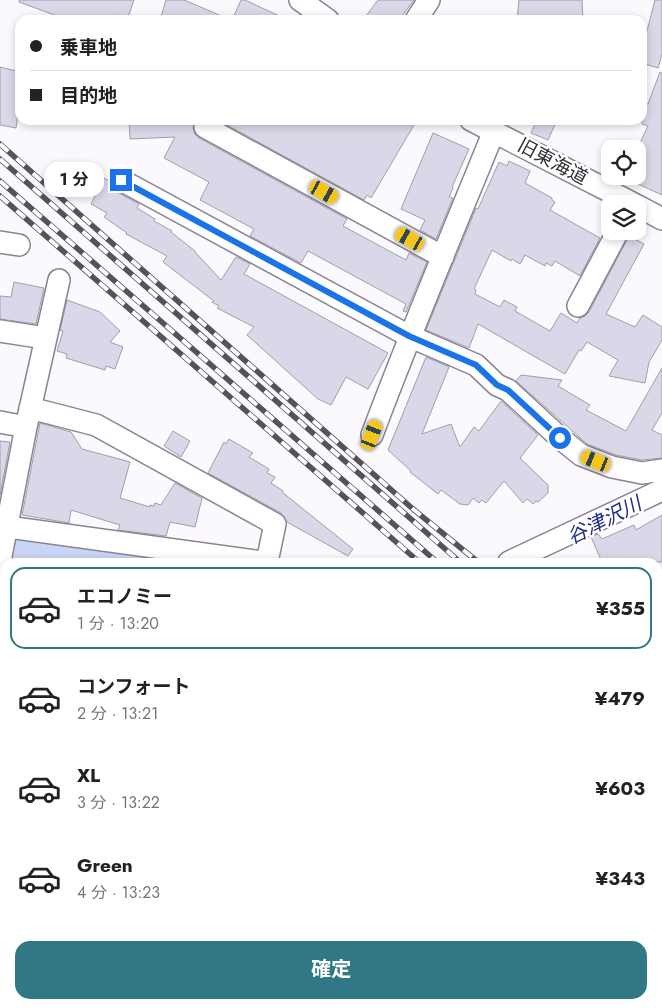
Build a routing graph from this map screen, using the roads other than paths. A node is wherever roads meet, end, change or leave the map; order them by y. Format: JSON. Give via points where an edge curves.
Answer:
{"nodes":[{"id":1,"x":300,"y":0,"type":"edge"},
{"id":2,"x":429,"y":0,"type":"edge"},
{"id":3,"x":321,"y":15,"type":"edge"},
{"id":4,"x":419,"y":15,"type":"edge"},
{"id":5,"x":481,"y":125,"type":"edge"},
{"id":6,"x":205,"y":127,"type":"dead end"},
{"id":7,"x":494,"y":131,"type":"junction"},
{"id":8,"x":121,"y":180,"type":"dead end"},
{"id":9,"x":616,"y":195,"type":"edge"},
{"id":10,"x":646,"y":210,"type":"edge"},
{"id":11,"x":662,"y":219,"type":"edge"},
{"id":12,"x":613,"y":240,"type":"edge"},
{"id":13,"x":444,"y":257,"type":"junction"},
{"id":14,"x":58,"y":280,"type":"dead end"},
{"id":15,"x":578,"y":306,"type":"dead end"},
{"id":16,"x":0,"y":331,"type":"edge"},
{"id":17,"x":409,"y":336,"type":"junction"},
{"id":18,"x":46,"y":338,"type":"junction"},
{"id":19,"x":28,"y":417,"type":"junction"},
{"id":20,"x":0,"y":422,"type":"edge"},
{"id":21,"x":372,"y":435,"type":"dead end"},
{"id":22,"x":662,"y":470,"type":"edge"},
{"id":23,"x":662,"y":490,"type":"edge"},
{"id":24,"x":4,"y":527,"type":"edge"},
{"id":25,"x":1,"y":558,"type":"edge"},
{"id":26,"x":233,"y":558,"type":"edge"},
{"id":27,"x":268,"y":558,"type":"edge"},
{"id":28,"x":517,"y":558,"type":"edge"}],
"edges":[{"from":1,"to":3,"type":"street"},
{"from":2,"to":4,"type":"street"},
{"from":5,"to":7,"type":"street","name":"旧東海道"},
{"from":6,"to":13,"type":"street"},
{"from":7,"to":9,"type":"street","name":"旧東海道"},
{"from":7,"to":13,"type":"street"},
{"from":8,"to":17,"type":"street"},
{"from":10,"to":11,"type":"street"},
{"from":12,"to":15,"type":"street"},
{"from":13,"to":17,"type":"street"},
{"from":14,"to":18,"type":"street"},
{"from":16,"to":18,"type":"street"},
{"from":17,"to":21,"type":"street"},
{"from":17,"to":22,"type":"street","via":[[476,365],[581,455],[612,468],[642,473]]},
{"from":18,"to":19,"type":"street"},
{"from":19,"to":20,"type":"street"},
{"from":19,"to":24,"type":"street"},
{"from":19,"to":27,"type":"street","via":[[96,425],[276,524]]},
{"from":23,"to":28,"type":"street"},
{"from":24,"to":25,"type":"street"},
{"from":24,"to":26,"type":"street"}]}
